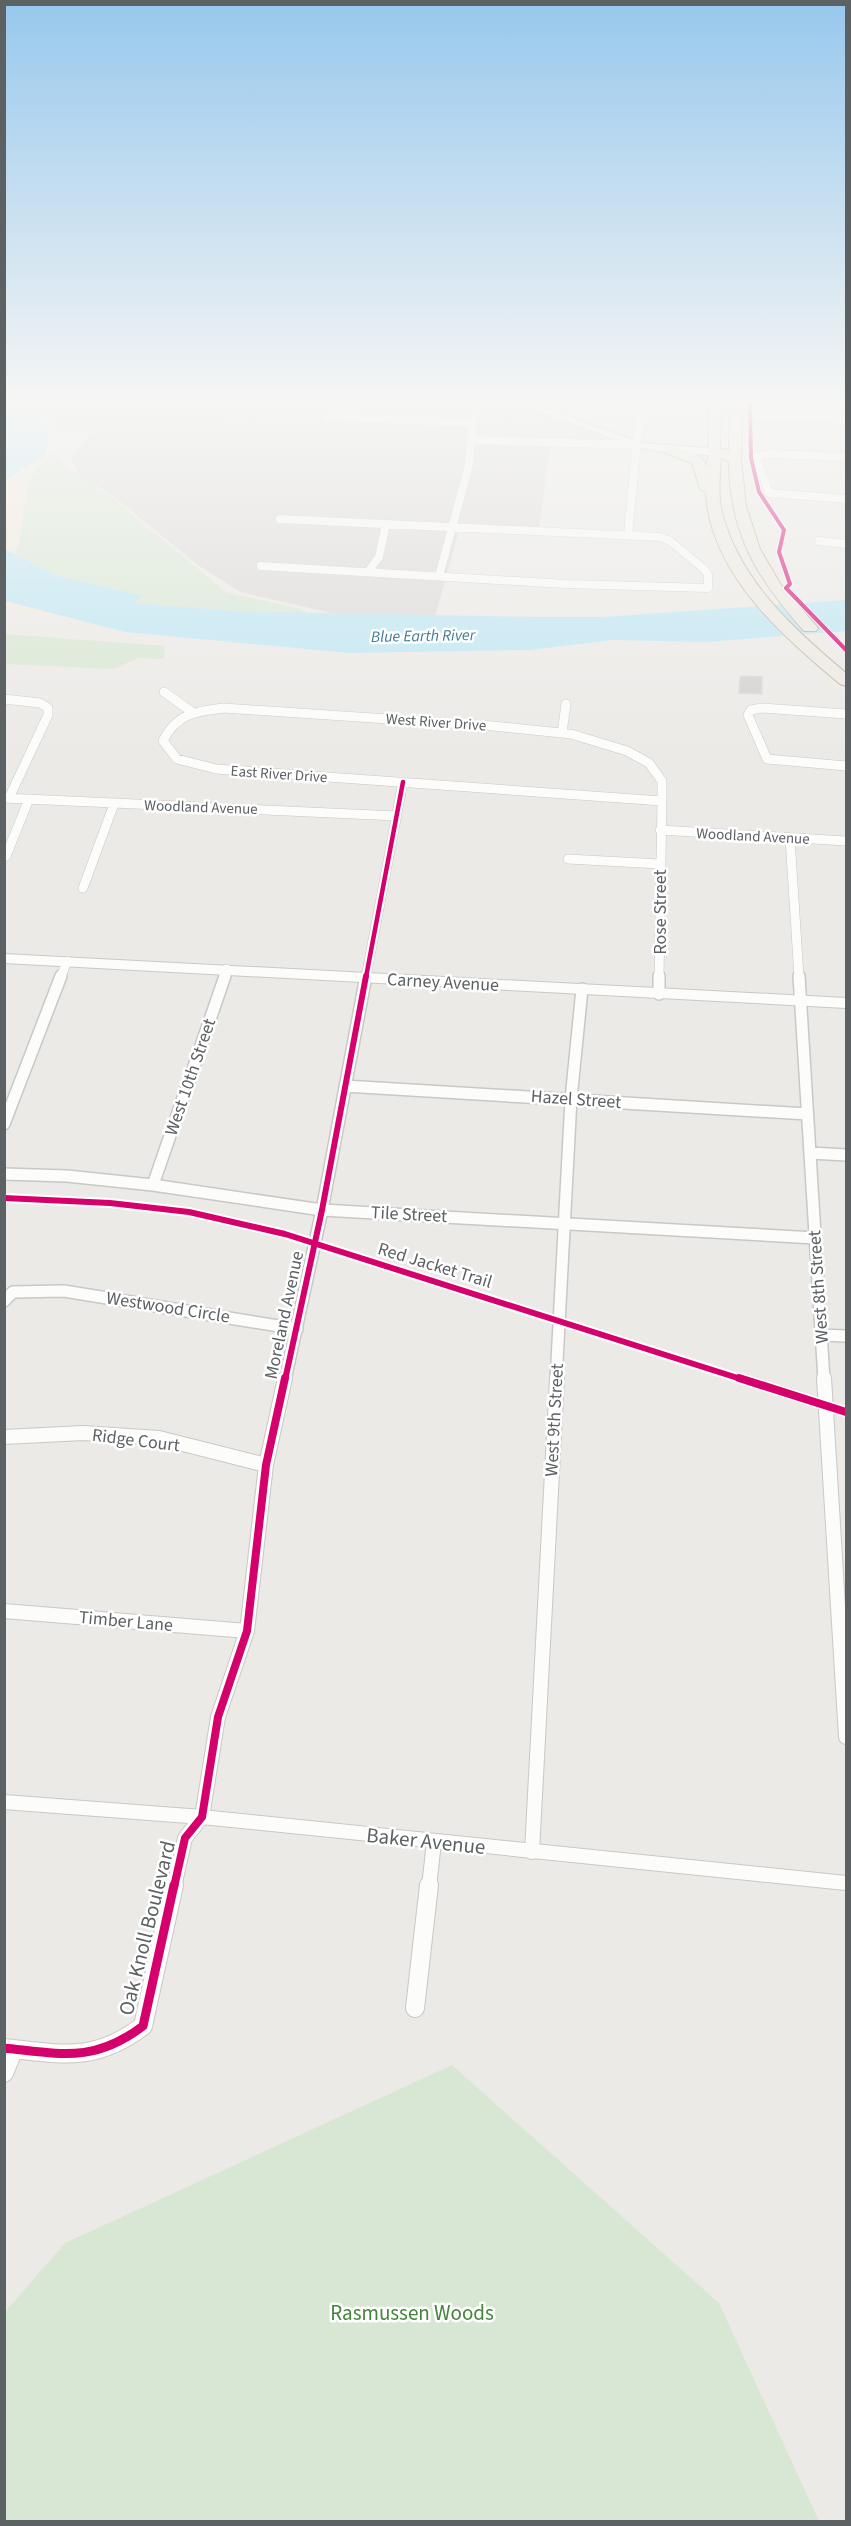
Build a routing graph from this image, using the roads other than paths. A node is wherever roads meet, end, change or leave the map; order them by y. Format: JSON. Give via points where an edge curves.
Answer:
{"nodes":[{"id":1,"x":341,"y":522,"type":"edge"},
{"id":2,"x":455,"y":522,"type":"edge"},
{"id":3,"x":629,"y":522,"type":"edge"},
{"id":4,"x":719,"y":522,"type":"edge"},
{"id":5,"x":741,"y":522,"type":"edge"},
{"id":6,"x":386,"y":524,"type":"junction"},
{"id":7,"x":454,"y":528,"type":"junction"},
{"id":8,"x":628,"y":534,"type":"junction"},
{"id":9,"x":819,"y":541,"type":"dead end"},
{"id":10,"x":846,"y":544,"type":"edge"},
{"id":11,"x":261,"y":566,"type":"dead end"},
{"id":12,"x":368,"y":572,"type":"junction"},
{"id":13,"x":439,"y":576,"type":"junction"},
{"id":14,"x":844,"y":661,"type":"edge"},
{"id":15,"x":846,"y":681,"type":"edge"},
{"id":16,"x":164,"y":692,"type":"dead end"},
{"id":17,"x":4,"y":699,"type":"edge"},
{"id":18,"x":566,"y":704,"type":"dead end"},
{"id":19,"x":192,"y":712,"type":"junction"},
{"id":20,"x":846,"y":714,"type":"edge"},
{"id":21,"x":562,"y":733,"type":"junction"},
{"id":22,"x":165,"y":743,"type":"joint"},
{"id":23,"x":846,"y":766,"type":"edge"},
{"id":24,"x":403,"y":782,"type":"junction"},
{"id":25,"x":7,"y":798,"type":"edge"},
{"id":26,"x":29,"y":799,"type":"junction"},
{"id":27,"x":662,"y":801,"type":"junction"},
{"id":28,"x":114,"y":804,"type":"junction"},
{"id":29,"x":397,"y":816,"type":"junction"},
{"id":30,"x":660,"y":830,"type":"junction"},
{"id":31,"x":790,"y":838,"type":"junction"},
{"id":32,"x":846,"y":841,"type":"edge"},
{"id":33,"x":6,"y":856,"type":"dead end"},
{"id":34,"x":568,"y":859,"type":"dead end"},
{"id":35,"x":660,"y":864,"type":"junction"},
{"id":36,"x":83,"y":888,"type":"dead end"},
{"id":37,"x":4,"y":958,"type":"edge"},
{"id":38,"x":67,"y":961,"type":"junction"},
{"id":39,"x":227,"y":969,"type":"junction"},
{"id":40,"x":366,"y":977,"type":"junction"},
{"id":41,"x":582,"y":990,"type":"junction"},
{"id":42,"x":659,"y":994,"type":"junction"},
{"id":43,"x":800,"y":1001,"type":"junction"},
{"id":44,"x":846,"y":1003,"type":"edge"},
{"id":45,"x":345,"y":1086,"type":"junction"},
{"id":46,"x":571,"y":1099,"type":"junction"},
{"id":47,"x":807,"y":1114,"type":"junction"},
{"id":48,"x":4,"y":1124,"type":"edge"},
{"id":49,"x":810,"y":1153,"type":"junction"},
{"id":50,"x":846,"y":1155,"type":"edge"},
{"id":51,"x":4,"y":1174,"type":"edge"},
{"id":52,"x":153,"y":1185,"type":"junction"},
{"id":53,"x":322,"y":1210,"type":"junction"},
{"id":54,"x":566,"y":1222,"type":"junction"},
{"id":55,"x":815,"y":1238,"type":"junction"},
{"id":56,"x":4,"y":1301,"type":"edge"},
{"id":57,"x":297,"y":1329,"type":"junction"},
{"id":58,"x":821,"y":1335,"type":"junction"},
{"id":59,"x":846,"y":1336,"type":"edge"},
{"id":60,"x":4,"y":1437,"type":"edge"},
{"id":61,"x":266,"y":1465,"type":"junction"},
{"id":62,"x":841,"y":1551,"type":"edge"},
{"id":63,"x":4,"y":1611,"type":"edge"},
{"id":64,"x":247,"y":1631,"type":"junction"},
{"id":65,"x":846,"y":1737,"type":"edge"},
{"id":66,"x":4,"y":1802,"type":"edge"},
{"id":67,"x":202,"y":1817,"type":"junction"},
{"id":68,"x":434,"y":1842,"type":"junction"},
{"id":69,"x":532,"y":1852,"type":"junction"},
{"id":70,"x":846,"y":1883,"type":"edge"},
{"id":71,"x":415,"y":2008,"type":"dead end"},
{"id":72,"x":9,"y":2048,"type":"edge"},
{"id":73,"x":4,"y":2073,"type":"edge"}],
"edges":[{"from":1,"to":6,"type":"street"},
{"from":2,"to":7,"type":"street"},
{"from":3,"to":8,"type":"street"},
{"from":4,"to":15,"type":"highway","via":[[726,545],[757,593]]},
{"from":5,"to":14,"type":"highway","via":[[759,564],[778,591]]},
{"from":6,"to":7,"type":"street"},
{"from":6,"to":12,"type":"street","via":[[379,557]]},
{"from":7,"to":8,"type":"street"},
{"from":7,"to":13,"type":"street"},
{"from":8,"to":13,"type":"street","via":[[670,541],[704,569],[708,588]]},
{"from":9,"to":10,"type":"street"},
{"from":11,"to":12,"type":"street"},
{"from":12,"to":13,"type":"street"},
{"from":16,"to":19,"type":"street"},
{"from":17,"to":25,"type":"street","via":[[21,699],[48,708]]},
{"from":18,"to":21,"type":"street"},
{"from":19,"to":21,"type":"street","name":"West River Drive","via":[[224,708]]},
{"from":19,"to":22,"type":"street","name":"West River Drive","via":[[169,725]]},
{"from":20,"to":23,"type":"street","via":[[762,708],[748,715],[767,759]]},
{"from":21,"to":27,"type":"street","name":"West River Drive","via":[[627,751],[649,763],[662,781]]},
{"from":22,"to":24,"type":"street","name":"East River Drive","via":[[177,759],[216,770]]},
{"from":24,"to":27,"type":"street"},
{"from":24,"to":29,"type":"street","name":"Moreland Avenue"},
{"from":25,"to":26,"type":"street","name":"Woodland Avenue"},
{"from":26,"to":28,"type":"street","name":"Woodland Avenue"},
{"from":26,"to":33,"type":"street"},
{"from":27,"to":30,"type":"street","name":"West River Drive"},
{"from":28,"to":29,"type":"street","name":"Woodland Avenue"},
{"from":28,"to":36,"type":"street"},
{"from":29,"to":40,"type":"street","name":"Moreland Avenue"},
{"from":30,"to":31,"type":"street","name":"Woodland Avenue"},
{"from":30,"to":35,"type":"street","name":"Rose Street"},
{"from":31,"to":32,"type":"street","name":"Woodland Avenue"},
{"from":31,"to":43,"type":"street","name":"West 8th Street"},
{"from":34,"to":35,"type":"street"},
{"from":35,"to":42,"type":"street","name":"Rose Street"},
{"from":37,"to":38,"type":"main road","name":"Carney Avenue"},
{"from":38,"to":39,"type":"main road","name":"Carney Avenue"},
{"from":38,"to":48,"type":"street"},
{"from":39,"to":40,"type":"main road","name":"Carney Avenue"},
{"from":39,"to":52,"type":"street","name":"West 10th Street"},
{"from":40,"to":41,"type":"main road","name":"Carney Avenue"},
{"from":40,"to":45,"type":"street","name":"Moreland Avenue"},
{"from":41,"to":42,"type":"main road","name":"Carney Avenue"},
{"from":41,"to":46,"type":"street","name":"West 9th Street"},
{"from":42,"to":43,"type":"main road","name":"Carney Avenue"},
{"from":43,"to":44,"type":"main road","name":"Carney Avenue"},
{"from":43,"to":47,"type":"street","name":"West 8th Street"},
{"from":45,"to":46,"type":"street","name":"Hazel Street"},
{"from":45,"to":53,"type":"street","name":"Moreland Avenue"},
{"from":46,"to":47,"type":"street","name":"Hazel Street"},
{"from":46,"to":54,"type":"street","name":"West 9th Street"},
{"from":47,"to":49,"type":"street","name":"West 8th Street"},
{"from":49,"to":50,"type":"street"},
{"from":49,"to":55,"type":"street","name":"West 8th Street"},
{"from":51,"to":52,"type":"street","name":"Tile Street"},
{"from":52,"to":53,"type":"street","name":"Tile Street"},
{"from":53,"to":54,"type":"street","name":"Tile Street"},
{"from":53,"to":57,"type":"street","name":"Moreland Avenue"},
{"from":54,"to":55,"type":"street","name":"Tile Street"},
{"from":54,"to":69,"type":"street","name":"West 9th Street"},
{"from":55,"to":58,"type":"street","name":"West 8th Street"},
{"from":56,"to":57,"type":"street","name":"Westwood Circle","via":[[13,1292],[64,1292]]},
{"from":57,"to":61,"type":"street","name":"Moreland Avenue"},
{"from":58,"to":59,"type":"street"},
{"from":58,"to":62,"type":"street","name":"West 8th Street"},
{"from":60,"to":61,"type":"street","name":"Ridge Court","via":[[82,1433],[159,1438]]},
{"from":61,"to":64,"type":"street","name":"Moreland Avenue"},
{"from":62,"to":65,"type":"street","name":"West 8th Street"},
{"from":63,"to":64,"type":"street","name":"Timber Lane"},
{"from":64,"to":67,"type":"street","name":"Moreland Avenue","via":[[218,1717]]},
{"from":66,"to":67,"type":"street","name":"Baker Avenue"},
{"from":67,"to":68,"type":"street","name":"Baker Avenue"},
{"from":67,"to":72,"type":"street","name":"Oak Knoll Boulevard","via":[[185,1838],[143,2026],[104,2049],[81,2052]]},
{"from":68,"to":69,"type":"street","name":"Baker Avenue"},
{"from":68,"to":71,"type":"street"},
{"from":69,"to":70,"type":"street","name":"Baker Avenue"},
{"from":72,"to":73,"type":"street","name":"Oak Knoll Boulevard"}]}
